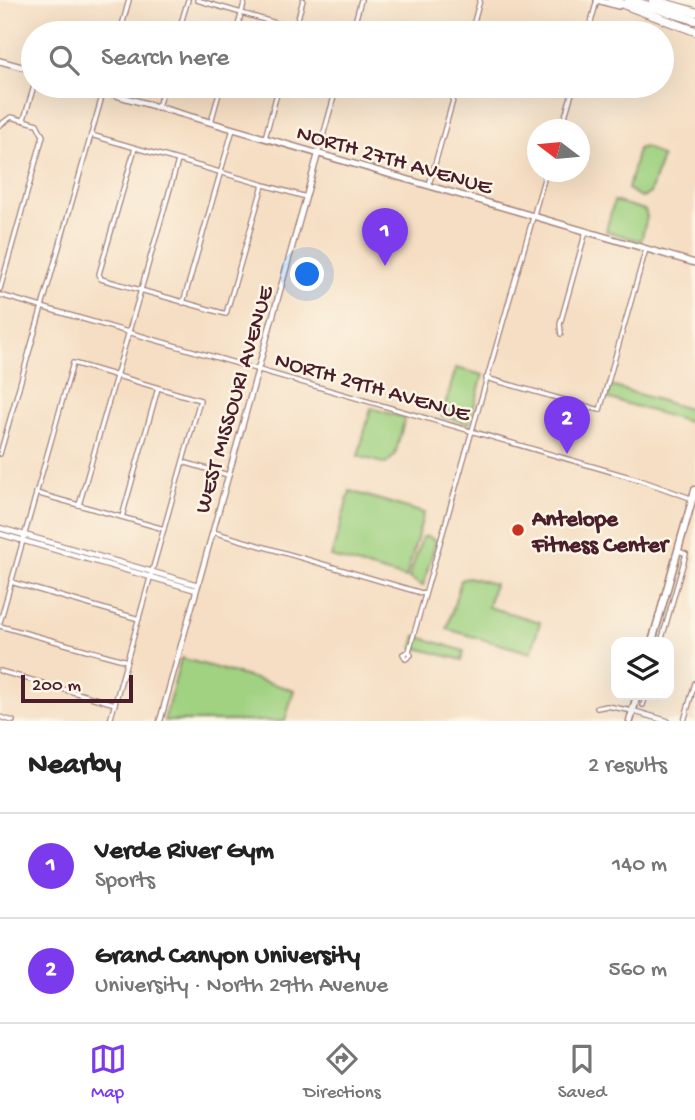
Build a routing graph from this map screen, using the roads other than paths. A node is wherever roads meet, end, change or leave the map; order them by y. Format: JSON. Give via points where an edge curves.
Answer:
{"nodes":[{"id":1,"x":129,"y":0,"type":"edge"},
{"id":2,"x":188,"y":0,"type":"edge"},
{"id":3,"x":197,"y":0,"type":"edge"},
{"id":4,"x":245,"y":0,"type":"edge"},
{"id":5,"x":303,"y":0,"type":"edge"},
{"id":6,"x":361,"y":0,"type":"edge"},
{"id":7,"x":480,"y":0,"type":"edge"},
{"id":8,"x":597,"y":0,"type":"edge"},
{"id":9,"x":612,"y":0,"type":"edge"},
{"id":10,"x":629,"y":0,"type":"edge"},
{"id":11,"x":642,"y":0,"type":"edge"},
{"id":12,"x":653,"y":0,"type":"edge"},
{"id":13,"x":668,"y":0,"type":"edge"},
{"id":14,"x":242,"y":13,"type":"junction"},
{"id":15,"x":695,"y":14,"type":"edge"},
{"id":16,"x":123,"y":21,"type":"edge"},
{"id":17,"x":182,"y":21,"type":"edge"},
{"id":18,"x":240,"y":21,"type":"edge"},
{"id":19,"x":266,"y":21,"type":"edge"},
{"id":20,"x":298,"y":21,"type":"edge"},
{"id":21,"x":355,"y":21,"type":"edge"},
{"id":22,"x":474,"y":21,"type":"edge"},
{"id":23,"x":591,"y":21,"type":"edge"},
{"id":24,"x":661,"y":21,"type":"edge"},
{"id":25,"x":666,"y":21,"type":"edge"},
{"id":26,"x":674,"y":24,"type":"edge"},
{"id":27,"x":674,"y":25,"type":"edge"},
{"id":28,"x":695,"y":32,"type":"edge"},
{"id":29,"x":0,"y":61,"type":"edge"},
{"id":30,"x":21,"y":67,"type":"edge"},
{"id":31,"x":30,"y":98,"type":"edge"},
{"id":32,"x":101,"y":98,"type":"edge"},
{"id":33,"x":132,"y":98,"type":"edge"},
{"id":34,"x":161,"y":98,"type":"edge"},
{"id":35,"x":218,"y":98,"type":"edge"},
{"id":36,"x":276,"y":98,"type":"edge"},
{"id":37,"x":334,"y":98,"type":"edge"},
{"id":38,"x":454,"y":98,"type":"edge"},
{"id":39,"x":570,"y":98,"type":"edge"},
{"id":40,"x":158,"y":107,"type":"junction"},
{"id":41,"x":24,"y":119,"type":"junction"},
{"id":42,"x":564,"y":119,"type":"edge"},
{"id":43,"x":211,"y":122,"type":"junction"},
{"id":44,"x":1,"y":123,"type":"edge"},
{"id":45,"x":233,"y":129,"type":"junction"},
{"id":46,"x":91,"y":135,"type":"junction"},
{"id":47,"x":265,"y":138,"type":"junction"},
{"id":48,"x":135,"y":148,"type":"junction"},
{"id":49,"x":318,"y":154,"type":"junction"},
{"id":50,"x":178,"y":160,"type":"junction"},
{"id":51,"x":220,"y":173,"type":"junction"},
{"id":52,"x":543,"y":182,"type":"edge"},
{"id":53,"x":262,"y":185,"type":"junction"},
{"id":54,"x":428,"y":186,"type":"junction"},
{"id":55,"x":306,"y":197,"type":"junction"},
{"id":56,"x":532,"y":216,"type":"junction"},
{"id":57,"x":586,"y":231,"type":"junction"},
{"id":58,"x":646,"y":249,"type":"junction"},
{"id":59,"x":695,"y":264,"type":"edge"},
{"id":60,"x":0,"y":289,"type":"edge"},
{"id":61,"x":140,"y":290,"type":"junction"},
{"id":62,"x":0,"y":295,"type":"edge"},
{"id":63,"x":183,"y":303,"type":"junction"},
{"id":64,"x":41,"y":307,"type":"junction"},
{"id":65,"x":128,"y":332,"type":"junction"},
{"id":66,"x":561,"y":334,"type":"dead end"},
{"id":67,"x":258,"y":370,"type":"junction"},
{"id":68,"x":117,"y":376,"type":"junction"},
{"id":69,"x":486,"y":378,"type":"junction"},
{"id":70,"x":158,"y":388,"type":"junction"},
{"id":71,"x":471,"y":432,"type":"junction"},
{"id":72,"x":0,"y":454,"type":"edge"},
{"id":73,"x":183,"y":461,"type":"junction"},
{"id":74,"x":229,"y":475,"type":"junction"},
{"id":75,"x":695,"y":490,"type":"edge"},
{"id":76,"x":36,"y":493,"type":"junction"},
{"id":77,"x":694,"y":499,"type":"edge"},
{"id":78,"x":79,"y":505,"type":"junction"},
{"id":79,"x":122,"y":517,"type":"junction"},
{"id":80,"x":0,"y":528,"type":"edge"},
{"id":81,"x":164,"y":529,"type":"junction"},
{"id":82,"x":212,"y":532,"type":"junction"},
{"id":83,"x":0,"y":534,"type":"edge"},
{"id":84,"x":23,"y":538,"type":"junction"},
{"id":85,"x":678,"y":550,"type":"junction"},
{"id":86,"x":151,"y":574,"type":"junction"},
{"id":87,"x":11,"y":582,"type":"junction"},
{"id":88,"x":197,"y":587,"type":"junction"},
{"id":89,"x":425,"y":594,"type":"junction"},
{"id":90,"x":139,"y":619,"type":"junction"},
{"id":91,"x":0,"y":624,"type":"edge"},
{"id":92,"x":655,"y":633,"type":"junction"},
{"id":93,"x":663,"y":635,"type":"joint"},
{"id":94,"x":654,"y":637,"type":"edge"},
{"id":95,"x":409,"y":651,"type":"dead end"},
{"id":96,"x":127,"y":661,"type":"junction"},
{"id":97,"x":0,"y":671,"type":"edge"},
{"id":98,"x":695,"y":683,"type":"edge"},
{"id":99,"x":636,"y":700,"type":"edge"},
{"id":100,"x":644,"y":700,"type":"edge"},
{"id":101,"x":115,"y":704,"type":"junction"},
{"id":102,"x":643,"y":705,"type":"dead end"},
{"id":103,"x":597,"y":708,"type":"dead end"},
{"id":104,"x":633,"y":711,"type":"junction"},
{"id":105,"x":0,"y":717,"type":"edge"},
{"id":106,"x":13,"y":721,"type":"edge"},
{"id":107,"x":110,"y":721,"type":"edge"},
{"id":108,"x":160,"y":721,"type":"edge"},
{"id":109,"x":630,"y":721,"type":"edge"},
{"id":110,"x":667,"y":721,"type":"edge"},
{"id":111,"x":684,"y":721,"type":"edge"}],
"edges":[{"from":1,"to":16,"type":"street"},
{"from":2,"to":17,"type":"street"},
{"from":3,"to":14,"type":"street"},
{"from":4,"to":14,"type":"street"},
{"from":5,"to":20,"type":"street"},
{"from":6,"to":21,"type":"street"},
{"from":7,"to":22,"type":"street"},
{"from":8,"to":23,"type":"street"},
{"from":8,"to":24,"type":"main road"},
{"from":9,"to":25,"type":"highway"},
{"from":10,"to":15,"type":"highway"},
{"from":11,"to":15,"type":"highway"},
{"from":12,"to":15,"type":"highway"},
{"from":13,"to":15,"type":"highway"},
{"from":14,"to":18,"type":"street"},
{"from":14,"to":19,"type":"street"},
{"from":26,"to":28,"type":"highway"},
{"from":27,"to":28,"type":"main road"},
{"from":29,"to":30,"type":"main road"},
{"from":31,"to":41,"type":"street"},
{"from":32,"to":46,"type":"street"},
{"from":33,"to":40,"type":"main road","name":"NORTH 27TH AVENUE"},
{"from":34,"to":40,"type":"street"},
{"from":35,"to":43,"type":"street"},
{"from":36,"to":47,"type":"street"},
{"from":37,"to":49,"type":"street","name":"WEST MISSOURI AVENUE"},
{"from":38,"to":54,"type":"street"},
{"from":39,"to":42,"type":"street"},
{"from":40,"to":43,"type":"main road","name":"NORTH 27TH AVENUE"},
{"from":41,"to":44,"type":"street","via":[[11,117]]},
{"from":41,"to":60,"type":"street","via":[[43,131]]},
{"from":43,"to":45,"type":"main road","name":"NORTH 27TH AVENUE"},
{"from":45,"to":47,"type":"main road","name":"NORTH 27TH AVENUE"},
{"from":45,"to":51,"type":"street"},
{"from":46,"to":48,"type":"street"},
{"from":46,"to":64,"type":"street"},
{"from":47,"to":49,"type":"main road","name":"NORTH 27TH AVENUE"},
{"from":48,"to":50,"type":"street"},
{"from":48,"to":61,"type":"street","via":[[98,277]]},
{"from":49,"to":54,"type":"main road","name":"NORTH 27TH AVENUE"},
{"from":49,"to":55,"type":"street","name":"WEST MISSOURI AVENUE"},
{"from":50,"to":51,"type":"street"},
{"from":50,"to":61,"type":"street"},
{"from":51,"to":53,"type":"street"},
{"from":51,"to":63,"type":"street"},
{"from":52,"to":56,"type":"street"},
{"from":53,"to":55,"type":"street"},
{"from":53,"to":63,"type":"street","via":[[226,314]]},
{"from":54,"to":56,"type":"main road","name":"NORTH 27TH AVENUE"},
{"from":55,"to":67,"type":"street","name":"WEST MISSOURI AVENUE"},
{"from":56,"to":57,"type":"main road","name":"NORTH 27TH AVENUE"},
{"from":56,"to":69,"type":"street"},
{"from":57,"to":58,"type":"main road","name":"NORTH 27TH AVENUE"},
{"from":57,"to":66,"type":"street","via":[[559,324]]},
{"from":58,"to":59,"type":"main road","name":"NORTH 27TH AVENUE"},
{"from":58,"to":69,"type":"street","via":[[600,410]]},
{"from":61,"to":63,"type":"street"},
{"from":61,"to":65,"type":"street"},
{"from":62,"to":64,"type":"street","name":"NORTH 29TH AVENUE"},
{"from":64,"to":65,"type":"street","name":"NORTH 29TH AVENUE"},
{"from":64,"to":72,"type":"street"},
{"from":65,"to":67,"type":"street","name":"NORTH 29TH AVENUE"},
{"from":65,"to":68,"type":"street"},
{"from":67,"to":71,"type":"street","name":"NORTH 29TH AVENUE"},
{"from":67,"to":74,"type":"street","name":"WEST MISSOURI AVENUE"},
{"from":68,"to":70,"type":"street"},
{"from":68,"to":76,"type":"street","via":[[73,363]]},
{"from":68,"to":78,"type":"street"},
{"from":69,"to":71,"type":"street"},
{"from":70,"to":73,"type":"street","via":[[200,400]]},
{"from":70,"to":79,"type":"street"},
{"from":71,"to":77,"type":"street","name":"NORTH 29TH AVENUE"},
{"from":71,"to":89,"type":"street"},
{"from":73,"to":74,"type":"street"},
{"from":73,"to":81,"type":"street"},
{"from":74,"to":82,"type":"street","name":"WEST MISSOURI AVENUE"},
{"from":75,"to":77,"type":"main road"},
{"from":76,"to":78,"type":"street"},
{"from":76,"to":84,"type":"street"},
{"from":77,"to":85,"type":"main road"},
{"from":78,"to":79,"type":"street"},
{"from":79,"to":81,"type":"street"},
{"from":80,"to":84,"type":"street"},
{"from":81,"to":86,"type":"street"},
{"from":82,"to":88,"type":"street","name":"WEST MISSOURI AVENUE"},
{"from":82,"to":89,"type":"street"},
{"from":83,"to":84,"type":"street"},
{"from":84,"to":86,"type":"street"},
{"from":84,"to":87,"type":"street"},
{"from":85,"to":92,"type":"main road"},
{"from":85,"to":93,"type":"street","via":[[686,554]]},
{"from":86,"to":88,"type":"street"},
{"from":86,"to":90,"type":"street"},
{"from":87,"to":90,"type":"street"},
{"from":87,"to":91,"type":"street"},
{"from":88,"to":108,"type":"street","name":"WEST MISSOURI AVENUE"},
{"from":89,"to":95,"type":"street"},
{"from":90,"to":96,"type":"street"},
{"from":91,"to":96,"type":"street"},
{"from":92,"to":93,"type":"street"},
{"from":92,"to":94,"type":"main road"},
{"from":96,"to":101,"type":"street"},
{"from":97,"to":101,"type":"street"},
{"from":98,"to":111,"type":"street"},
{"from":99,"to":104,"type":"main road"},
{"from":100,"to":102,"type":"street"},
{"from":101,"to":107,"type":"street"},
{"from":103,"to":104,"type":"street"},
{"from":104,"to":109,"type":"main road"},
{"from":104,"to":110,"type":"street"},
{"from":105,"to":106,"type":"street"}]}
